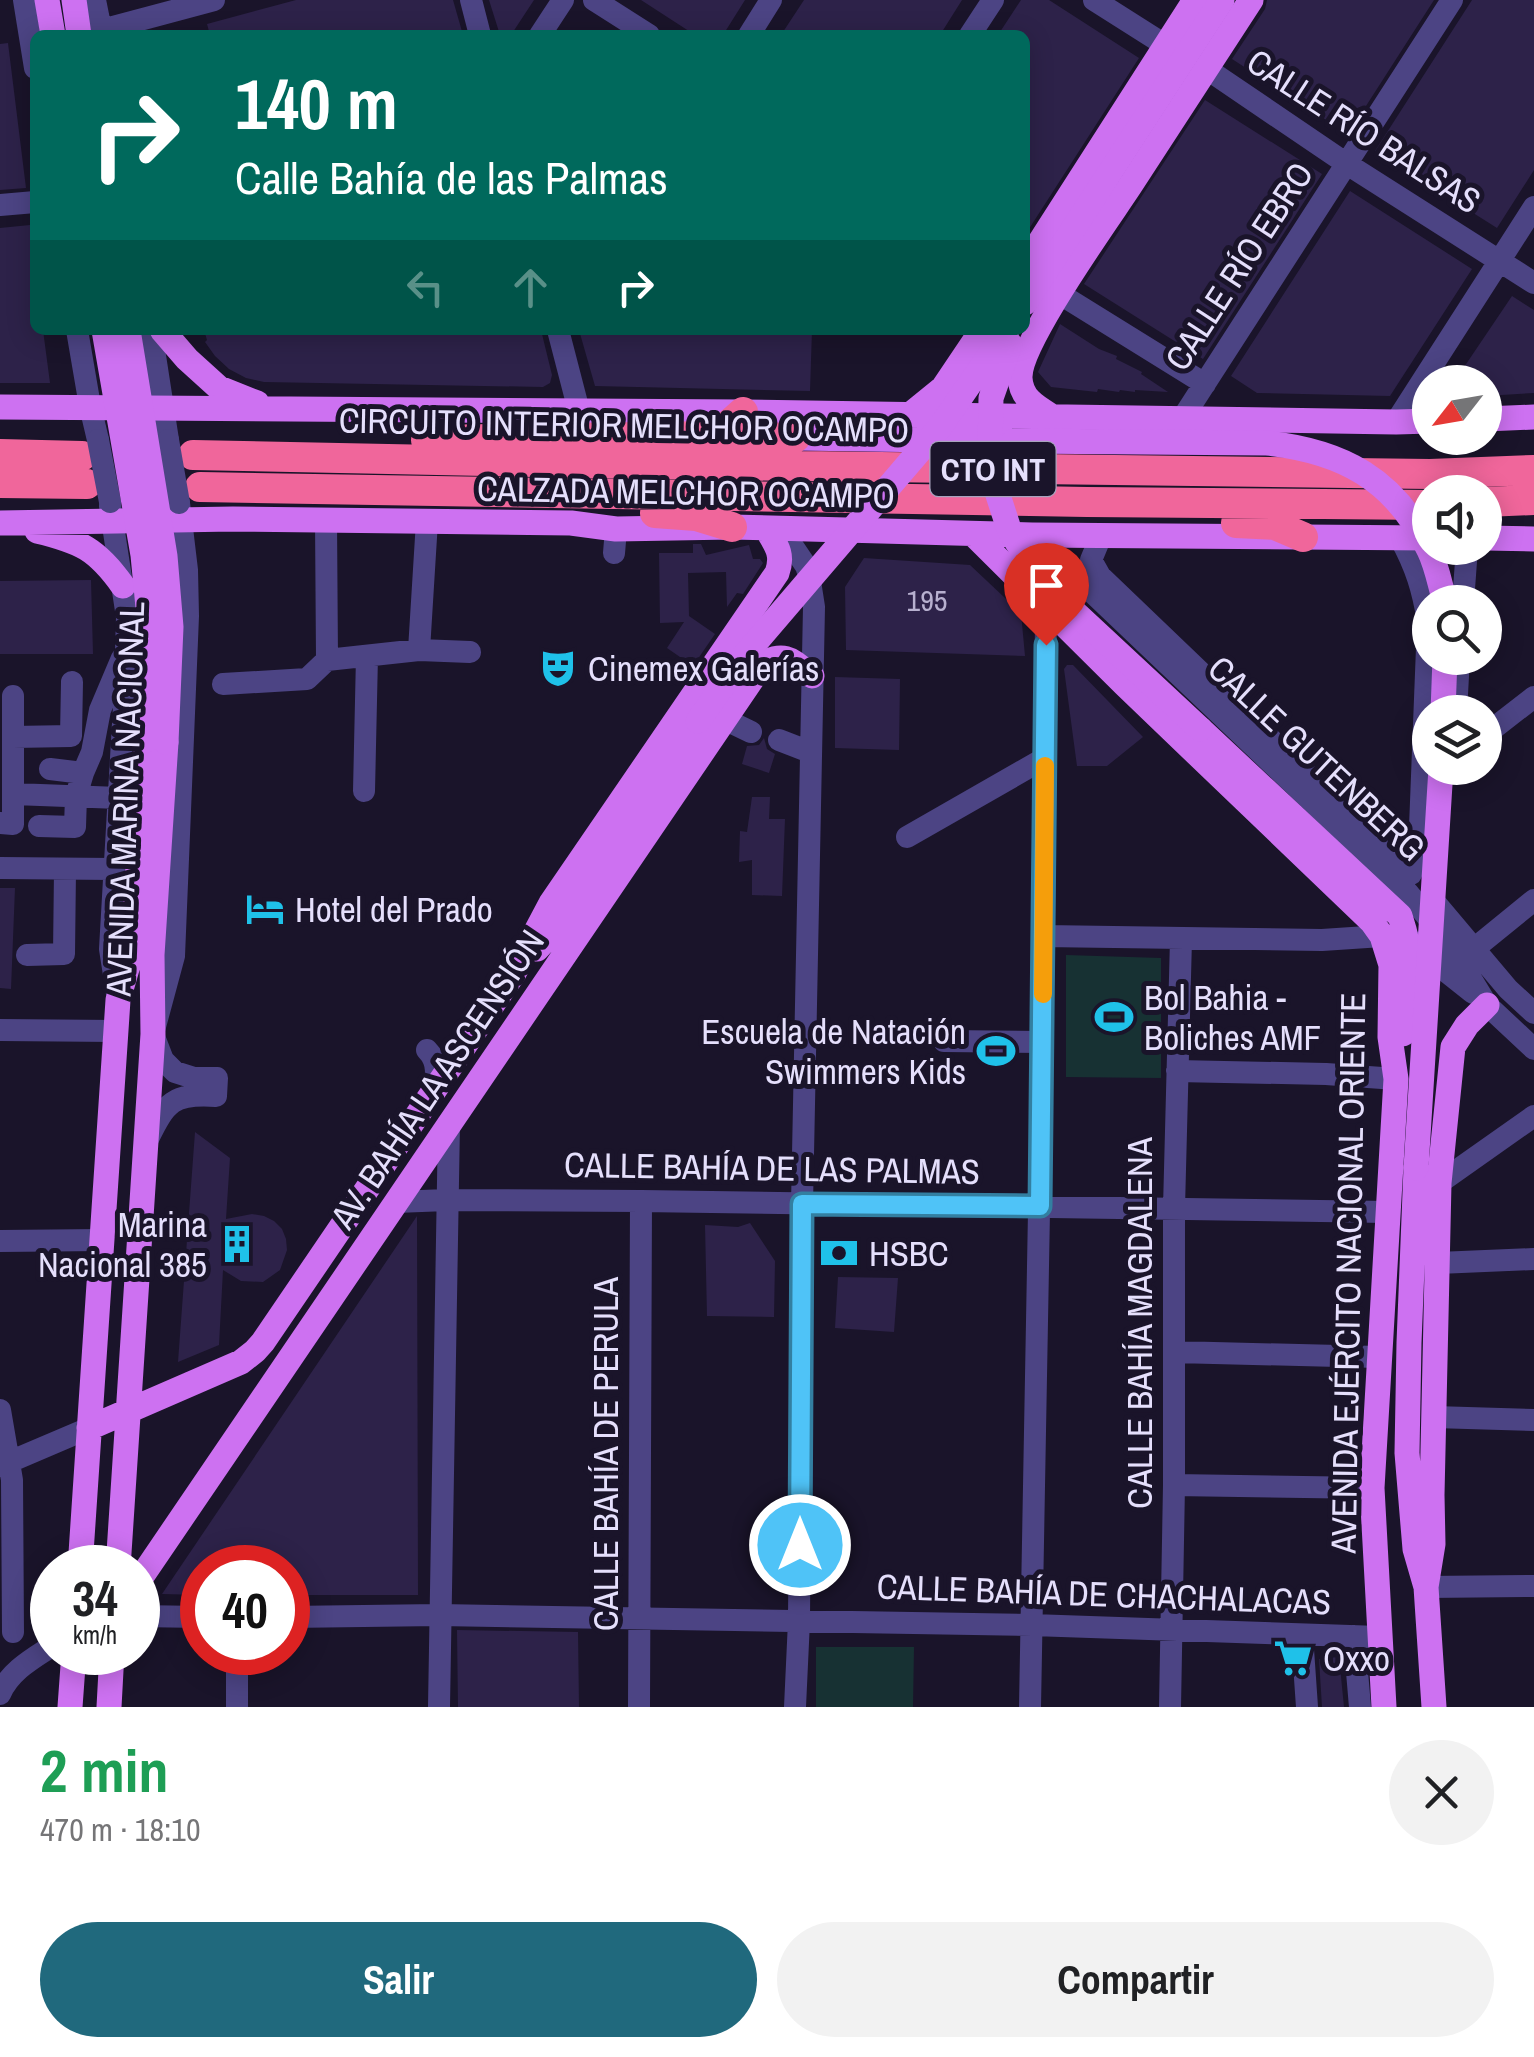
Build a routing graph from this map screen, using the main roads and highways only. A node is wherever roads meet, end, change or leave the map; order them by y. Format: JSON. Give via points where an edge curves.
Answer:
{"nodes":[{"id":1,"x":47,"y":0,"type":"edge"},
{"id":2,"x":74,"y":0,"type":"edge"},
{"id":3,"x":1195,"y":0,"type":"edge"},
{"id":4,"x":1222,"y":0,"type":"edge"},
{"id":5,"x":1251,"y":0,"type":"edge"},
{"id":6,"x":52,"y":30,"type":"edge"},
{"id":7,"x":92,"y":30,"type":"edge"},
{"id":8,"x":1030,"y":259,"type":"edge"},
{"id":9,"x":1030,"y":267,"type":"edge"},
{"id":10,"x":1063,"y":288,"type":"junction"},
{"id":11,"x":1030,"y":295,"type":"edge"},
{"id":12,"x":105,"y":335,"type":"edge"},
{"id":13,"x":129,"y":335,"type":"edge"},
{"id":14,"x":979,"y":335,"type":"edge"},
{"id":15,"x":1005,"y":335,"type":"edge"},
{"id":16,"x":1013,"y":335,"type":"edge"},
{"id":17,"x":158,"y":342,"type":"edge"},
{"id":18,"x":90,"y":406,"type":"junction"},
{"id":19,"x":0,"y":407,"type":"edge"},
{"id":20,"x":272,"y":408,"type":"junction"},
{"id":21,"x":751,"y":412,"type":"junction"},
{"id":22,"x":910,"y":414,"type":"junction"},
{"id":23,"x":1053,"y":417,"type":"junction"},
{"id":24,"x":1534,"y":417,"type":"edge"},
{"id":25,"x":1502,"y":418,"type":"edge"},
{"id":26,"x":1412,"y":422,"type":"edge"},
{"id":27,"x":716,"y":436,"type":"junction"},
{"id":28,"x":796,"y":438,"type":"junction"},
{"id":29,"x":180,"y":448,"type":"road end"},
{"id":30,"x":1534,"y":451,"type":"edge"},
{"id":31,"x":0,"y":454,"type":"edge"},
{"id":32,"x":280,"y":457,"type":"junction"},
{"id":33,"x":386,"y":459,"type":"junction"},
{"id":34,"x":1534,"y":470,"type":"edge"},
{"id":35,"x":101,"y":474,"type":"junction"},
{"id":36,"x":1494,"y":475,"type":"edge"},
{"id":37,"x":1502,"y":481,"type":"edge"},
{"id":38,"x":0,"y":484,"type":"edge"},
{"id":39,"x":1412,"y":486,"type":"edge"},
{"id":40,"x":280,"y":488,"type":"junction"},
{"id":41,"x":580,"y":493,"type":"junction"},
{"id":42,"x":1502,"y":493,"type":"edge"},
{"id":43,"x":1534,"y":500,"type":"edge"},
{"id":44,"x":1086,"y":502,"type":"junction"},
{"id":45,"x":182,"y":503,"type":"junction"},
{"id":46,"x":1412,"y":505,"type":"edge"},
{"id":47,"x":2,"y":523,"type":"edge"},
{"id":48,"x":732,"y":527,"type":"junction"},
{"id":49,"x":773,"y":528,"type":"junction"},
{"id":50,"x":974,"y":534,"type":"junction"},
{"id":51,"x":1303,"y":538,"type":"junction"},
{"id":52,"x":1412,"y":538,"type":"edge"},
{"id":53,"x":1502,"y":538,"type":"edge"},
{"id":54,"x":1534,"y":538,"type":"edge"},
{"id":55,"x":1440,"y":585,"type":"edge"},
{"id":56,"x":123,"y":586,"type":"road end"},
{"id":57,"x":812,"y":676,"type":"road end"},
{"id":58,"x":711,"y":720,"type":"junction"},
{"id":59,"x":156,"y":741,"type":"junction"},
{"id":60,"x":1439,"y":785,"type":"edge"},
{"id":61,"x":514,"y":973,"type":"junction"},
{"id":62,"x":1487,"y":1005,"type":"road end"},
{"id":63,"x":1396,"y":1079,"type":"junction"},
{"id":64,"x":263,"y":1342,"type":"junction"},
{"id":65,"x":288,"y":1361,"type":"junction"},
{"id":66,"x":128,"y":1411,"type":"junction"},
{"id":67,"x":89,"y":1428,"type":"junction"},
{"id":68,"x":81,"y":1545,"type":"edge"},
{"id":69,"x":119,"y":1545,"type":"edge"},
{"id":70,"x":160,"y":1550,"type":"edge"},
{"id":71,"x":1426,"y":1587,"type":"junction"},
{"id":72,"x":72,"y":1675,"type":"edge"},
{"id":73,"x":111,"y":1675,"type":"edge"},
{"id":74,"x":70,"y":1707,"type":"edge"},
{"id":75,"x":109,"y":1707,"type":"edge"},
{"id":76,"x":1384,"y":1707,"type":"edge"},
{"id":77,"x":1434,"y":1707,"type":"edge"}],
"edges":[{"from":1,"to":6,"type":"main road"},
{"from":2,"to":7,"type":"main road"},
{"from":3,"to":8,"type":"main road"},
{"from":4,"to":11,"type":"main road","bridge":true},
{"from":5,"to":10,"type":"main road"},
{"from":9,"to":10,"type":"main road"},
{"from":10,"to":23,"type":"main road","via":[[1020,373],[1028,399]]},
{"from":12,"to":59,"type":"main road","name":"AVENIDA MARINA NACIONAL","bridge":true,"via":[[143,555]]},
{"from":13,"to":59,"type":"main road","name":"AVENIDA MARINA NACIONAL","bridge":true,"via":[[170,627]]},
{"from":14,"to":22,"type":"main road","via":[[943,388]]},
{"from":15,"to":58,"type":"main road","bridge":true,"via":[[940,428],[744,656]]},
{"from":16,"to":63,"type":"main road","bridge":true,"via":[[991,398],[990,451],[1009,530],[1057,596],[1400,916],[1412,961]]},
{"from":17,"to":20,"type":"main road","via":[[219,388]]},
{"from":18,"to":19,"type":"main road","number":"CTO INT"},
{"from":18,"to":20,"type":"main road","number":"CTO INT"},
{"from":18,"to":35,"type":"main road"},
{"from":20,"to":21,"type":"main road","number":"CTO INT"},
{"from":21,"to":22,"type":"main road","number":"CTO INT"},
{"from":21,"to":27,"type":"highway"},
{"from":21,"to":28,"type":"main road"},
{"from":22,"to":23,"type":"main road","number":"CTO INT"},
{"from":23,"to":26,"type":"main road","number":"CTO INT"},
{"from":24,"to":25,"type":"main road"},
{"from":27,"to":28,"type":"highway"},
{"from":27,"to":32,"type":"highway","via":[[314,442]]},
{"from":28,"to":55,"type":"main road","bridge":true,"via":[[1299,446],[1370,476],[1405,510]]},
{"from":29,"to":32,"type":"highway","name":"CIRCUITO INTERIOR MELCHOR OCAMPO","number":"CTO INT"},
{"from":30,"to":36,"type":"highway","via":[[1514,454]]},
{"from":31,"to":35,"type":"highway","number":"CTO INT"},
{"from":32,"to":33,"type":"highway","name":"CIRCUITO INTERIOR MELCHOR OCAMPO","number":"CTO INT"},
{"from":33,"to":39,"type":"highway","name":"CIRCUITO INTERIOR MELCHOR OCAMPO","number":"CTO INT"},
{"from":33,"to":40,"type":"highway"},
{"from":34,"to":37,"type":"highway","name":"CIRCUITO INTERIOR MELCHOR OCAMPO","number":"CTO INT"},
{"from":35,"to":38,"type":"highway","number":"CTO INT"},
{"from":35,"to":45,"type":"main road","bridge":true},
{"from":35,"to":45,"type":"main road","name":"CALZADA MELCHOR OCAMPO","number":"CTO INT"},
{"from":35,"to":47,"type":"main road","name":"CALZADA MELCHOR OCAMPO","number":"CTO INT"},
{"from":40,"to":41,"type":"highway","name":"CIRCUITO INTERIOR MELCHOR OCAMPO","number":"CTO INT"},
{"from":40,"to":45,"type":"highway","name":"CIRCUITO INTERIOR MELCHOR OCAMPO","number":"CTO INT"},
{"from":41,"to":44,"type":"highway","name":"CIRCUITO INTERIOR MELCHOR OCAMPO","number":"CTO INT"},
{"from":41,"to":48,"type":"highway"},
{"from":42,"to":43,"type":"highway","name":"CIRCUITO INTERIOR MELCHOR OCAMPO","number":"CTO INT"},
{"from":44,"to":46,"type":"highway","name":"CIRCUITO INTERIOR MELCHOR OCAMPO","number":"CTO INT"},
{"from":44,"to":51,"type":"highway","via":[[1132,520],[1274,524]]},
{"from":45,"to":48,"type":"main road","name":"CALZADA MELCHOR OCAMPO","number":"CTO INT","via":[[326,520],[571,523],[615,541]]},
{"from":47,"to":56,"type":"main road","via":[[80,542]]},
{"from":48,"to":49,"type":"main road","name":"CALZADA MELCHOR OCAMPO","number":"CTO INT"},
{"from":49,"to":50,"type":"main road","name":"CALZADA MELCHOR OCAMPO","number":"CTO INT"},
{"from":49,"to":61,"type":"main road","name":"AV. BAHÍA LA ASCENSIÓN","via":[[781,551],[777,573],[586,833]]},
{"from":50,"to":51,"type":"main road","name":"CALZADA MELCHOR OCAMPO","number":"CTO INT"},
{"from":50,"to":63,"type":"main road","name":"AVENIDA EJÉRCITO NACIONAL ORIENTE","via":[[1372,922],[1391,965]]},
{"from":51,"to":52,"type":"main road","name":"CALZADA MELCHOR OCAMPO","number":"CTO INT"},
{"from":53,"to":54,"type":"main road"},
{"from":57,"to":58,"type":"main road","name":"AV. BAHÍA LA ASCENSIÓN","via":[[776,656]]},
{"from":58,"to":61,"type":"main road","via":[[565,919]]},
{"from":58,"to":65,"type":"main road","name":"AV. BAHÍA LA ASCENSIÓN"},
{"from":59,"to":66,"type":"main road","name":"AVENIDA MARINA NACIONAL","via":[[152,1034]]},
{"from":59,"to":67,"type":"main road","name":"AVENIDA MARINA NACIONAL","via":[[132,951],[118,1000]]},
{"from":60,"to":71,"type":"main road","bridge":true,"via":[[1408,1344],[1415,1550]]},
{"from":61,"to":64,"type":"main road","name":"AV. BAHÍA LA ASCENSIÓN"},
{"from":62,"to":71,"type":"main road","via":[[1453,1047],[1439,1183],[1433,1544]]},
{"from":63,"to":76,"type":"main road","name":"AVENIDA EJÉRCITO NACIONAL ORIENTE","via":[[1367,1637]]},
{"from":64,"to":65,"type":"main road"},
{"from":64,"to":66,"type":"main road","name":"AV. BAHÍA LA ASCENSIÓN","via":[[241,1362]]},
{"from":65,"to":70,"type":"main road","name":"AV. BAHÍA LA ASCENSIÓN"},
{"from":66,"to":67,"type":"main road","name":"AV. BAHÍA LA ASCENSIÓN"},
{"from":66,"to":69,"type":"main road","name":"AVENIDA MARINA NACIONAL"},
{"from":67,"to":68,"type":"main road","name":"AVENIDA MARINA NACIONAL"},
{"from":71,"to":77,"type":"main road"},
{"from":72,"to":74,"type":"main road"},
{"from":73,"to":75,"type":"main road"}]}
